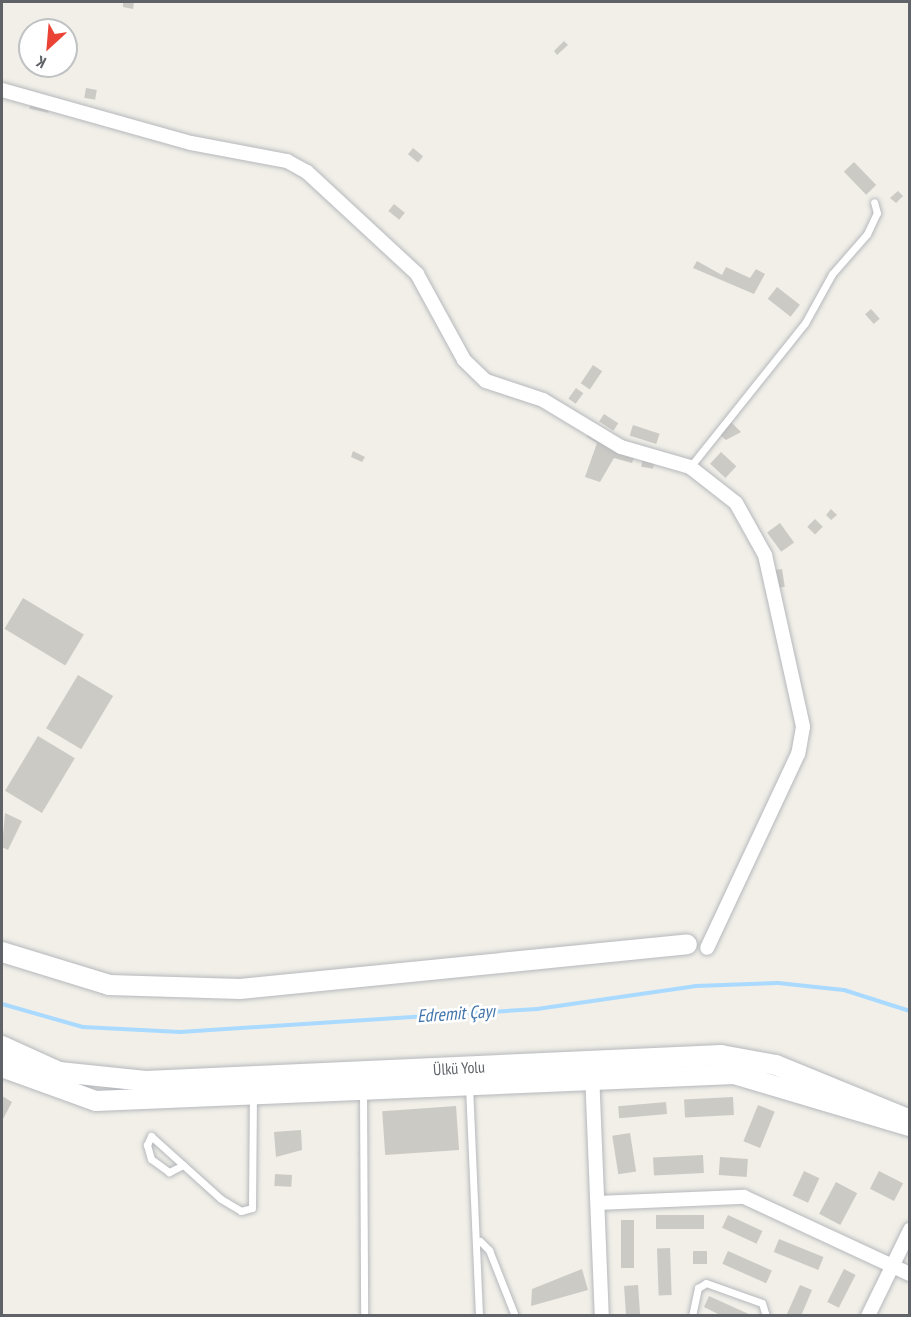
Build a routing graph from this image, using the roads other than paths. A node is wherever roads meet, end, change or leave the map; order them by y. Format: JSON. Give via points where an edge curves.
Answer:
{"nodes":[{"id":1,"x":2,"y":90,"type":"edge"},
{"id":2,"x":874,"y":202,"type":"dead end"},
{"id":3,"x":690,"y":467,"type":"junction"},
{"id":4,"x":697,"y":946,"type":"joint"},
{"id":5,"x":2,"y":952,"type":"edge"},
{"id":6,"x":2,"y":1046,"type":"edge"},
{"id":7,"x":2,"y":1067,"type":"edge"},
{"id":8,"x":592,"y":1069,"type":"junction"},
{"id":9,"x":469,"y":1083,"type":"junction"},
{"id":10,"x":363,"y":1088,"type":"junction"},
{"id":11,"x":253,"y":1093,"type":"junction"},
{"id":12,"x":909,"y":1120,"type":"edge"},
{"id":13,"x":909,"y":1126,"type":"edge"},
{"id":14,"x":183,"y":1166,"type":"junction"},
{"id":15,"x":598,"y":1203,"type":"junction"},
{"id":16,"x":909,"y":1230,"type":"edge"},
{"id":17,"x":480,"y":1241,"type":"junction"},
{"id":18,"x":892,"y":1266,"type":"junction"},
{"id":19,"x":909,"y":1274,"type":"edge"},
{"id":20,"x":364,"y":1316,"type":"edge"},
{"id":21,"x":479,"y":1316,"type":"edge"},
{"id":22,"x":515,"y":1316,"type":"edge"},
{"id":23,"x":602,"y":1316,"type":"edge"},
{"id":24,"x":692,"y":1316,"type":"edge"},
{"id":25,"x":766,"y":1316,"type":"edge"},
{"id":26,"x":868,"y":1316,"type":"edge"}],
"edges":[{"from":1,"to":3,"type":"street","via":[[192,144],[287,160],[307,172],[417,274],[464,360],[486,381],[543,400],[621,447]]},
{"from":2,"to":3,"type":"lane","via":[[877,213],[867,234],[832,274],[805,323]]},
{"from":3,"to":4,"type":"street","via":[[736,503],[765,555],[802,727],[798,754]]},
{"from":4,"to":5,"type":"main road","via":[[240,989],[109,985]]},
{"from":6,"to":8,"type":"main road","name":"Ülkü Yolu","via":[[59,1072],[146,1082]]},
{"from":7,"to":11,"type":"main road","name":"Ülkü Yolu","via":[[96,1101]]},
{"from":8,"to":9,"type":"main road","name":"Ülkü Yolu"},
{"from":8,"to":12,"type":"main road","name":"Ülkü Yolu","via":[[710,1055],[750,1058],[884,1106]]},
{"from":8,"to":13,"type":"main road","name":"Ülkü Yolu","via":[[734,1074]]},
{"from":8,"to":15,"type":"street"},
{"from":9,"to":10,"type":"main road","name":"Ülkü Yolu"},
{"from":9,"to":17,"type":"lane"},
{"from":10,"to":11,"type":"main road","name":"Ülkü Yolu"},
{"from":10,"to":20,"type":"lane"},
{"from":11,"to":14,"type":"lane","via":[[254,1206],[237,1210]]},
{"from":14,"to":14,"type":"lane","via":[[159,1143],[151,1136],[147,1145],[151,1159],[169,1172]]},
{"from":15,"to":18,"type":"street","via":[[744,1197]]},
{"from":15,"to":23,"type":"street"},
{"from":16,"to":18,"type":"street"},
{"from":17,"to":21,"type":"lane"},
{"from":17,"to":22,"type":"lane","via":[[489,1250]]},
{"from":18,"to":19,"type":"street"},
{"from":18,"to":26,"type":"street"},
{"from":24,"to":25,"type":"lane","via":[[698,1288],[706,1283],[762,1303]]}]}
